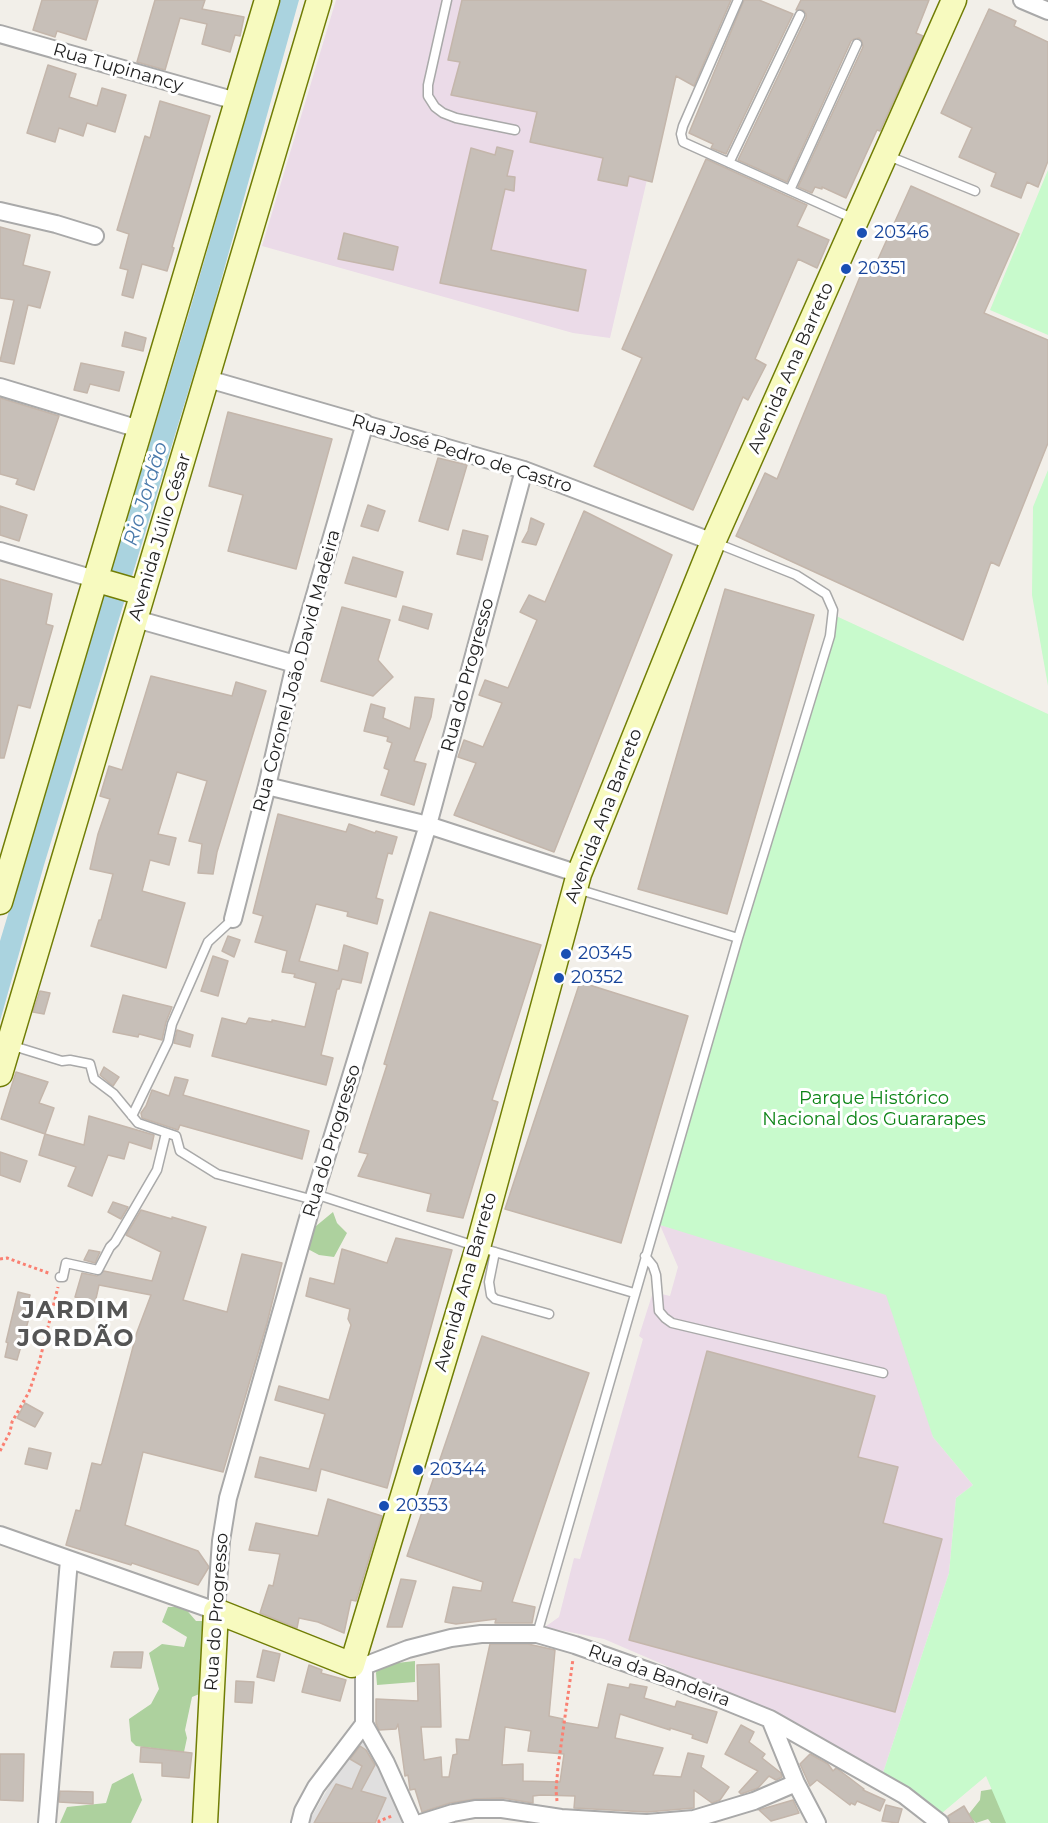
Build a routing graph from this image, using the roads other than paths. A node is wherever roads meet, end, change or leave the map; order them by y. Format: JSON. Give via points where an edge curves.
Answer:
{"nodes":[{"id":1,"x":267,"y":0,"type":"edge"},
{"id":2,"x":319,"y":0,"type":"edge"},
{"id":3,"x":447,"y":0,"type":"edge"},
{"id":4,"x":738,"y":0,"type":"edge"},
{"id":5,"x":954,"y":0,"type":"edge"},
{"id":6,"x":1022,"y":0,"type":"edge"},
{"id":7,"x":1048,"y":11,"type":"edge"},
{"id":8,"x":800,"y":15,"type":"dead end"},
{"id":9,"x":0,"y":34,"type":"edge"},
{"id":10,"x":857,"y":44,"type":"dead end"},
{"id":11,"x":236,"y":101,"type":"junction"},
{"id":12,"x":515,"y":130,"type":"dead end"},
{"id":13,"x":886,"y":155,"type":"junction"},
{"id":14,"x":729,"y":163,"type":"junction"},
{"id":15,"x":790,"y":190,"type":"junction"},
{"id":16,"x":975,"y":191,"type":"dead end"},
{"id":17,"x":0,"y":211,"type":"edge"},
{"id":18,"x":857,"y":220,"type":"junction"},
{"id":19,"x":95,"y":236,"type":"dead end"},
{"id":20,"x":208,"y":379,"type":"junction"},
{"id":21,"x":0,"y":387,"type":"edge"},
{"id":22,"x":365,"y":423,"type":"junction"},
{"id":23,"x":139,"y":429,"type":"junction"},
{"id":24,"x":524,"y":470,"type":"junction"},
{"id":25,"x":713,"y":542,"type":"junction"},
{"id":26,"x":0,"y":550,"type":"edge"},
{"id":27,"x":97,"y":580,"type":"junction"},
{"id":28,"x":142,"y":593,"type":"junction"},
{"id":29,"x":136,"y":618,"type":"junction"},
{"id":30,"x":295,"y":664,"type":"junction"},
{"id":31,"x":267,"y":786,"type":"junction"},
{"id":32,"x":428,"y":825,"type":"junction"},
{"id":33,"x":577,"y":881,"type":"junction"},
{"id":34,"x":0,"y":902,"type":"edge"},
{"id":35,"x":232,"y":920,"type":"joint"},
{"id":36,"x":738,"y":938,"type":"junction"},
{"id":37,"x":9,"y":1045,"type":"junction"},
{"id":38,"x":0,"y":1074,"type":"edge"},
{"id":39,"x":132,"y":1116,"type":"junction"},
{"id":40,"x":165,"y":1133,"type":"junction"},
{"id":41,"x":314,"y":1197,"type":"junction"},
{"id":42,"x":486,"y":1249,"type":"junction"},
{"id":43,"x":645,"y":1256,"type":"junction"},
{"id":44,"x":60,"y":1277,"type":"road end"},
{"id":45,"x":634,"y":1293,"type":"junction"},
{"id":46,"x":549,"y":1314,"type":"dead end"},
{"id":47,"x":883,"y":1373,"type":"dead end"},
{"id":48,"x":0,"y":1535,"type":"edge"},
{"id":49,"x":69,"y":1560,"type":"junction"},
{"id":50,"x":216,"y":1611,"type":"junction"},
{"id":51,"x":537,"y":1634,"type":"junction"},
{"id":52,"x":358,"y":1666,"type":"junction"},
{"id":53,"x":770,"y":1719,"type":"junction"},
{"id":54,"x":364,"y":1724,"type":"junction"},
{"id":55,"x":796,"y":1783,"type":"junction"},
{"id":56,"x":561,"y":1820,"type":"edge"},
{"id":57,"x":814,"y":1822,"type":"edge"},
{"id":58,"x":47,"y":1823,"type":"edge"},
{"id":59,"x":205,"y":1823,"type":"edge"},
{"id":60,"x":300,"y":1823,"type":"edge"},
{"id":61,"x":413,"y":1823,"type":"edge"},
{"id":62,"x":421,"y":1823,"type":"edge"},
{"id":63,"x":939,"y":1823,"type":"edge"}],
"edges":[{"from":1,"to":11,"type":"street"},
{"from":2,"to":20,"type":"street","name":"Avenida Júlio César"},
{"from":3,"to":12,"type":"lane","via":[[428,96],[443,113]]},
{"from":4,"to":14,"type":"lane","via":[[681,134],[683,142]]},
{"from":5,"to":13,"type":"street","name":"Avenida Ana Barreto"},
{"from":6,"to":7,"type":"street"},
{"from":8,"to":14,"type":"lane"},
{"from":9,"to":11,"type":"street","name":"Rua Tupinancy"},
{"from":10,"to":15,"type":"lane"},
{"from":11,"to":23,"type":"street"},
{"from":13,"to":16,"type":"lane"},
{"from":13,"to":18,"type":"street","name":"Avenida Ana Barreto"},
{"from":14,"to":15,"type":"lane"},
{"from":15,"to":18,"type":"lane"},
{"from":17,"to":19,"type":"street"},
{"from":18,"to":25,"type":"street","name":"Avenida Ana Barreto"},
{"from":20,"to":22,"type":"street","name":"Rua José Pedro de Castro"},
{"from":20,"to":28,"type":"street","name":"Avenida Júlio César"},
{"from":21,"to":23,"type":"street"},
{"from":22,"to":24,"type":"street","name":"Rua José Pedro de Castro"},
{"from":22,"to":30,"type":"street","name":"Rua Coronel João David Madeira"},
{"from":23,"to":27,"type":"street"},
{"from":24,"to":25,"type":"street","name":"Rua José Pedro de Castro"},
{"from":24,"to":32,"type":"street","name":"Rua do Progresso"},
{"from":25,"to":33,"type":"street","name":"Avenida Ana Barreto"},
{"from":25,"to":36,"type":"lane","via":[[796,575],[826,594],[833,610],[830,636]]},
{"from":26,"to":27,"type":"street"},
{"from":27,"to":28,"type":"street"},
{"from":27,"to":34,"type":"street"},
{"from":28,"to":29,"type":"street","name":"Avenida Júlio César"},
{"from":29,"to":30,"type":"street"},
{"from":29,"to":37,"type":"street","name":"Avenida Júlio César"},
{"from":30,"to":31,"type":"street","name":"Rua Coronel João David Madeira"},
{"from":31,"to":32,"type":"street"},
{"from":31,"to":35,"type":"street","name":"Rua Coronel João David Madeira"},
{"from":32,"to":33,"type":"street"},
{"from":32,"to":41,"type":"street","name":"Rua do Progresso"},
{"from":33,"to":36,"type":"lane"},
{"from":33,"to":42,"type":"street","name":"Avenida Ana Barreto"},
{"from":35,"to":39,"type":"lane","via":[[208,942],[168,1042]]},
{"from":36,"to":43,"type":"lane"},
{"from":37,"to":38,"type":"street","name":"Avenida Júlio César"},
{"from":37,"to":39,"type":"lane","via":[[62,1061],[90,1064],[94,1079],[114,1094]]},
{"from":39,"to":40,"type":"lane","via":[[138,1124]]},
{"from":40,"to":41,"type":"lane","via":[[176,1136],[180,1151],[217,1174]]},
{"from":40,"to":44,"type":"lane","via":[[156,1170],[98,1270],[66,1263]]},
{"from":41,"to":42,"type":"lane"},
{"from":41,"to":50,"type":"street","name":"Rua do Progresso","via":[[228,1498]]},
{"from":42,"to":45,"type":"lane"},
{"from":42,"to":46,"type":"lane","via":[[491,1295]]},
{"from":42,"to":52,"type":"street","name":"Avenida Ana Barreto"},
{"from":43,"to":45,"type":"lane"},
{"from":43,"to":47,"type":"lane","via":[[656,1275],[659,1311],[672,1323]]},
{"from":45,"to":51,"type":"lane"},
{"from":48,"to":49,"type":"street"},
{"from":49,"to":50,"type":"street"},
{"from":49,"to":58,"type":"street"},
{"from":50,"to":52,"type":"street"},
{"from":50,"to":59,"type":"street","name":"Rua do Progresso"},
{"from":51,"to":52,"type":"street","name":"Rua da Bandeira","via":[[451,1638]]},
{"from":51,"to":53,"type":"street","name":"Rua da Bandeira","via":[[671,1679]]},
{"from":52,"to":54,"type":"street"},
{"from":53,"to":55,"type":"street"},
{"from":53,"to":63,"type":"street","name":"Rua da Bandeira","via":[[904,1795]]},
{"from":54,"to":60,"type":"street","via":[[316,1786]]},
{"from":54,"to":61,"type":"street"},
{"from":55,"to":56,"type":"street","via":[[694,1819],[647,1823]]},
{"from":55,"to":57,"type":"street"},
{"from":56,"to":62,"type":"street","via":[[502,1809],[475,1809]]}]}
